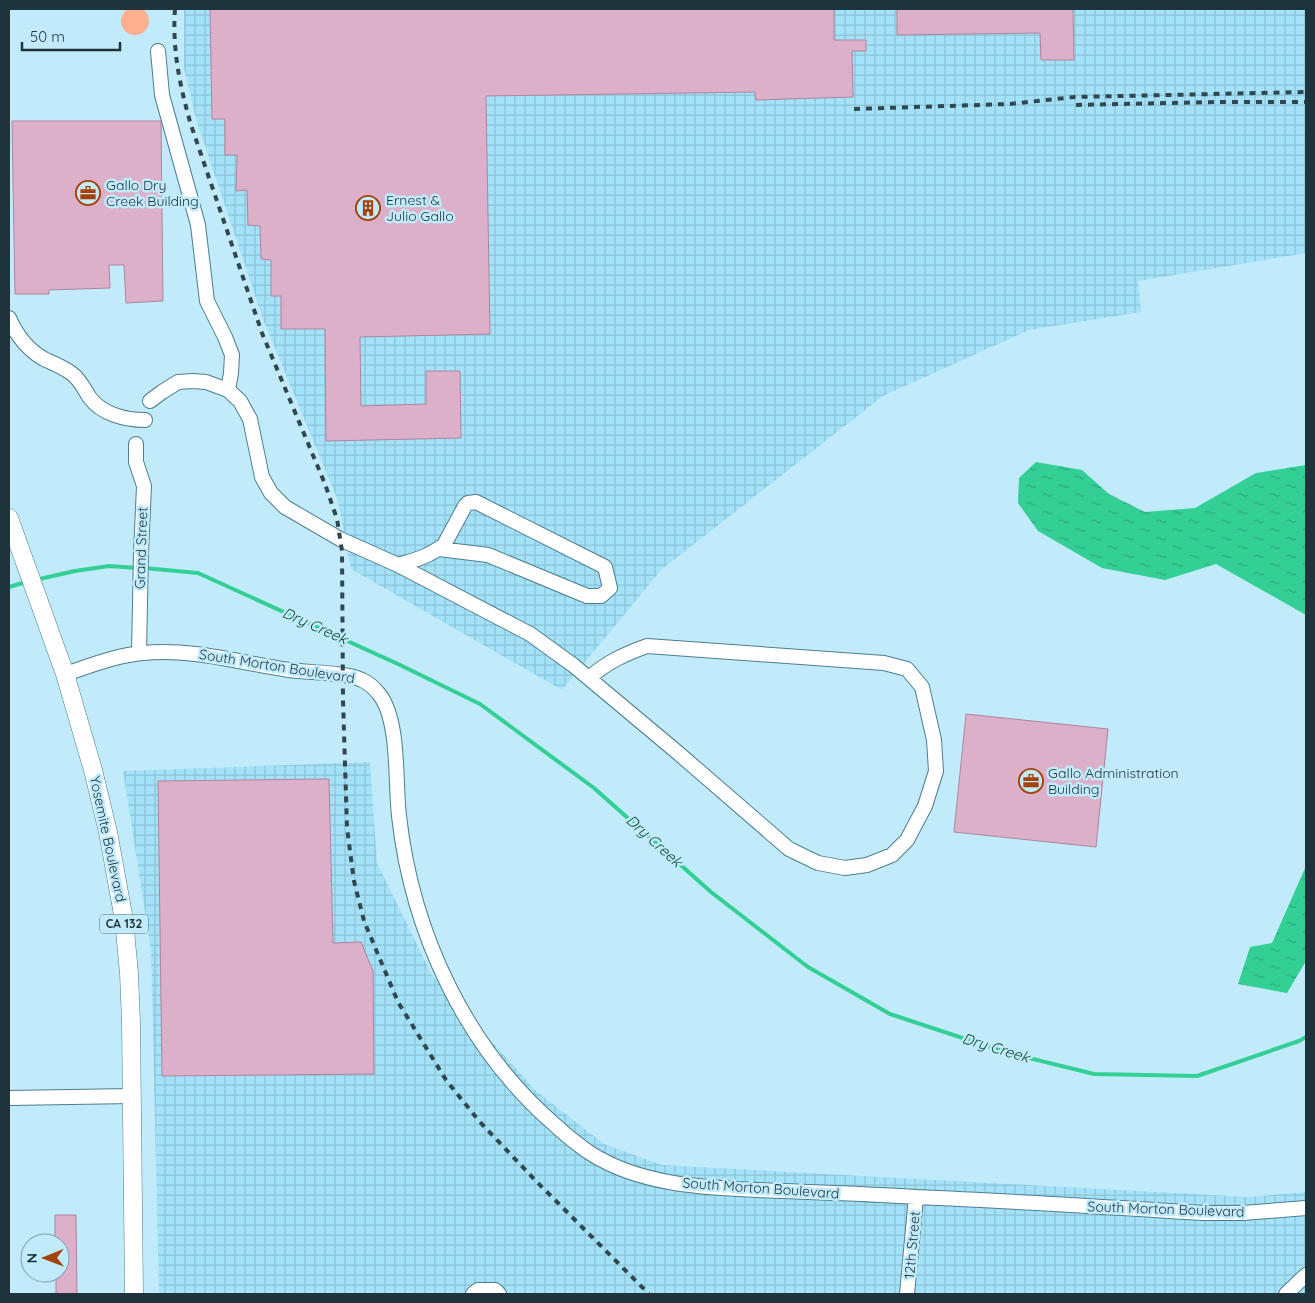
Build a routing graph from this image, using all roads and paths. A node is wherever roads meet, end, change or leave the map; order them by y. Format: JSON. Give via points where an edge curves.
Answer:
{"nodes":[{"id":1,"x":158,"y":51,"type":"dead end"},
{"id":2,"x":9,"y":318,"type":"edge"},
{"id":3,"x":228,"y":390,"type":"junction"},
{"id":4,"x":150,"y":401,"type":"dead end"},
{"id":5,"x":145,"y":420,"type":"dead end"},
{"id":6,"x":136,"y":444,"type":"dead end"},
{"id":7,"x":11,"y":523,"type":"edge"},
{"id":8,"x":439,"y":549,"type":"junction"},
{"id":9,"x":398,"y":565,"type":"junction"},
{"id":10,"x":140,"y":653,"type":"junction"},
{"id":11,"x":65,"y":674,"type":"junction"},
{"id":12,"x":589,"y":678,"type":"junction"},
{"id":13,"x":133,"y":1096,"type":"junction"},
{"id":14,"x":9,"y":1098,"type":"edge"},
{"id":15,"x":916,"y":1196,"type":"junction"},
{"id":16,"x":1306,"y":1208,"type":"edge"},
{"id":17,"x":1306,"y":1275,"type":"edge"},
{"id":18,"x":134,"y":1294,"type":"edge"},
{"id":19,"x":473,"y":1294,"type":"edge"},
{"id":20,"x":499,"y":1294,"type":"edge"},
{"id":21,"x":907,"y":1294,"type":"edge"},
{"id":22,"x":1286,"y":1294,"type":"edge"}],
"edges":[{"from":1,"to":3,"type":"street","via":[[162,95],[198,225],[207,301],[232,355]]},
{"from":2,"to":5,"type":"street","via":[[15,332],[28,346],[42,358],[71,373],[102,410],[116,416]]},
{"from":3,"to":4,"type":"street","via":[[206,382],[178,382]]},
{"from":3,"to":9,"type":"street","via":[[240,401],[250,419],[262,477],[271,493],[301,517]]},
{"from":6,"to":10,"type":"street","name":"Grand Street","via":[[136,462],[144,486]]},
{"from":7,"to":11,"type":"main road","name":"Yosemite Boulevard","number":"CA 132"},
{"from":8,"to":8,"type":"street","via":[[488,555],[587,596],[601,596],[610,588],[605,567],[476,502],[464,506]]},
{"from":8,"to":9,"type":"street","via":[[428,556]]},
{"from":9,"to":12,"type":"street","via":[[530,634]]},
{"from":10,"to":11,"type":"street","name":"South Morton Boulevard"},
{"from":10,"to":15,"type":"street","name":"South Morton Boulevard","via":[[174,651],[287,670],[352,676],[378,692],[386,706],[393,734],[397,801],[408,871],[420,915],[448,985],[483,1046],[504,1073],[534,1107],[590,1153],[621,1169],[701,1186]]},
{"from":11,"to":13,"type":"main road","name":"Yosemite Boulevard","number":"CA 132","via":[[108,832],[124,920]]},
{"from":12,"to":12,"type":"street","via":[[603,666],[647,646],[884,663],[907,669],[922,686],[934,740],[936,771],[925,806],[907,840],[892,855],[868,865],[846,868],[818,863],[789,849]]},
{"from":13,"to":14,"type":"street"},
{"from":13,"to":18,"type":"main road","name":"Yosemite Boulevard","number":"CA 132"},
{"from":15,"to":16,"type":"street","name":"South Morton Boulevard","via":[[1203,1213]]},
{"from":15,"to":21,"type":"street","name":"12th Street"},
{"from":17,"to":22,"type":"street"},
{"from":19,"to":20,"type":"street","via":[[478,1290],[495,1290]]}]}
